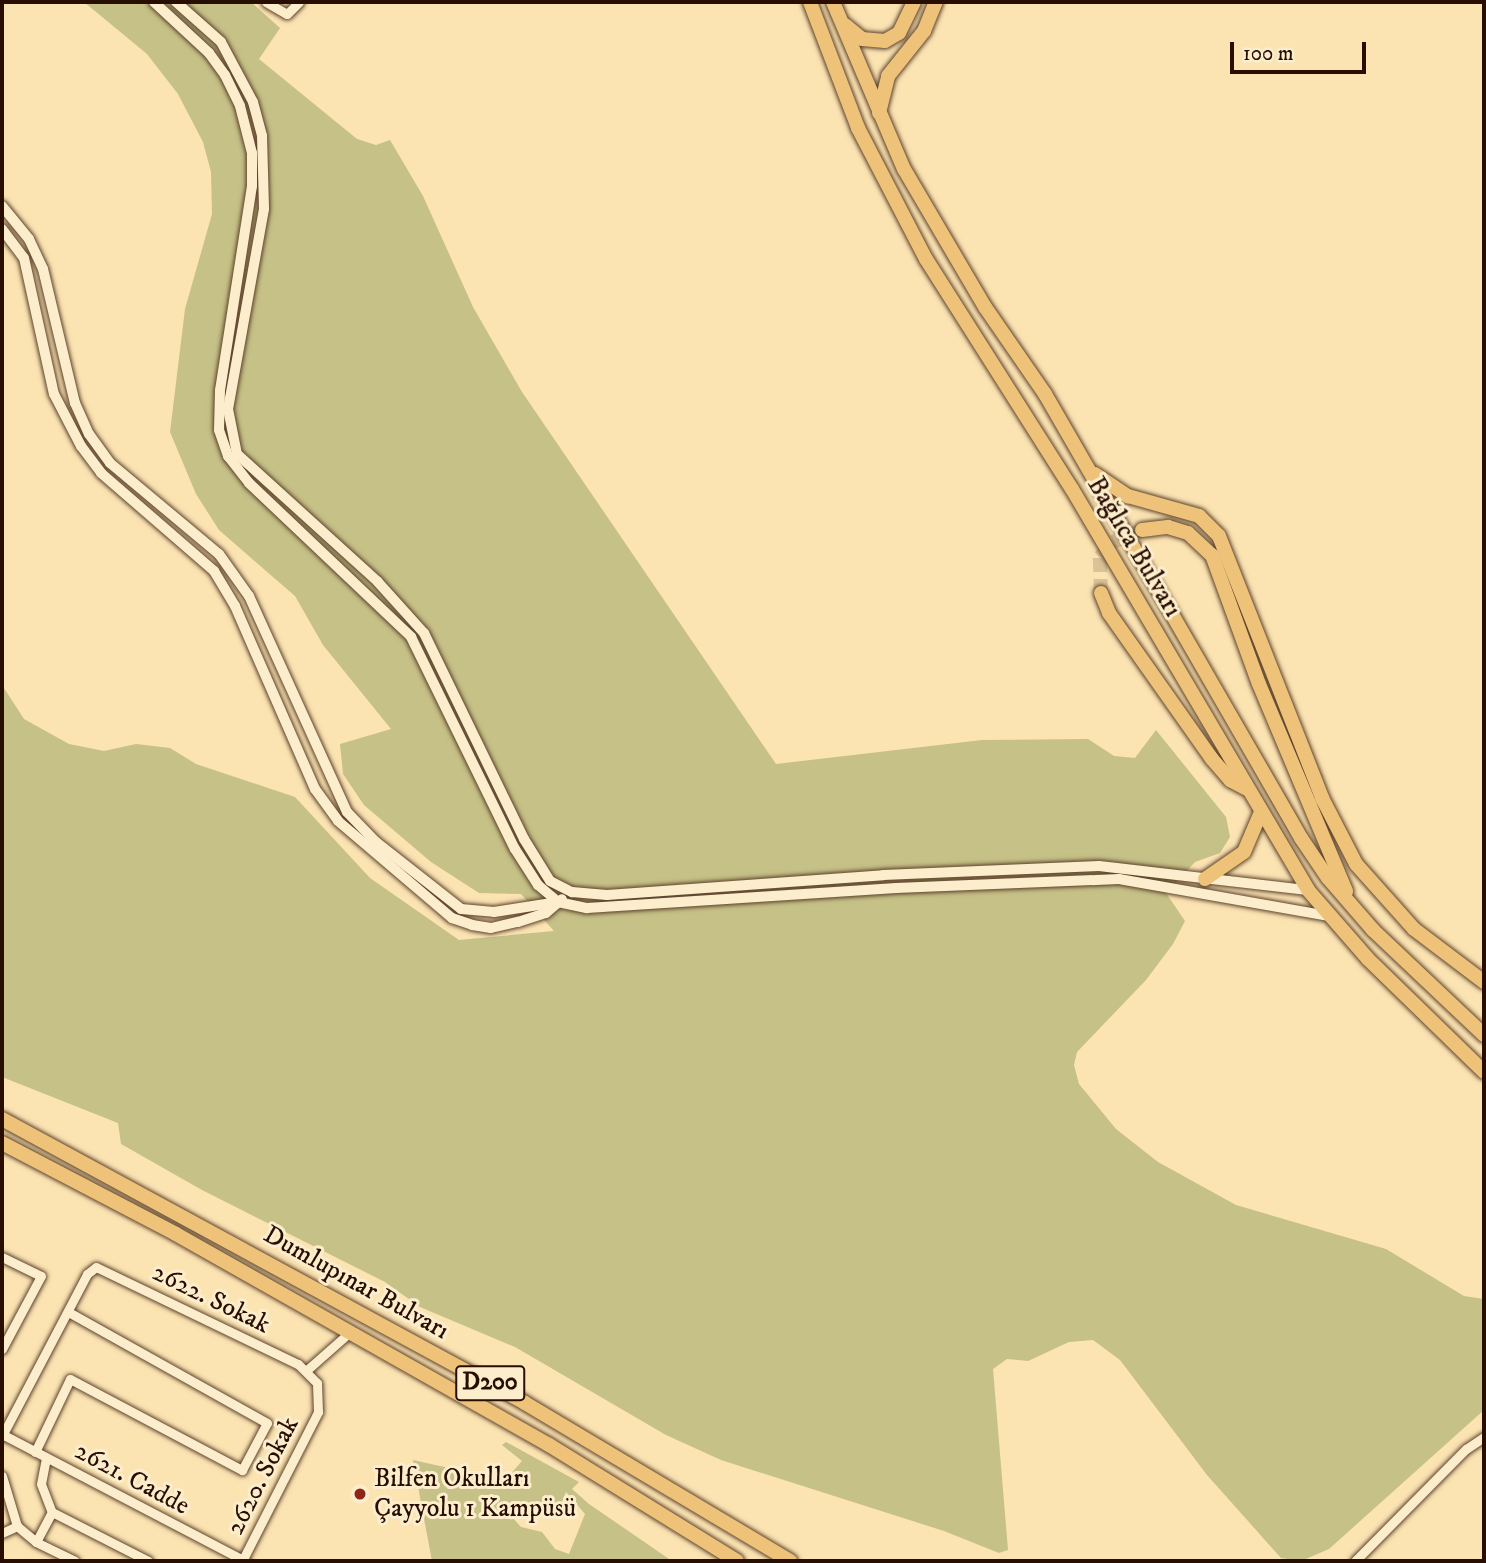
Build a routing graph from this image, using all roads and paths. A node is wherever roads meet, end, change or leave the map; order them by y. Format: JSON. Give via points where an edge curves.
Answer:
{"nodes":[{"id":1,"x":154,"y":2,"type":"edge"},
{"id":2,"x":176,"y":2,"type":"edge"},
{"id":3,"x":266,"y":2,"type":"edge"},
{"id":4,"x":299,"y":2,"type":"edge"},
{"id":5,"x":810,"y":2,"type":"edge"},
{"id":6,"x":833,"y":2,"type":"edge"},
{"id":7,"x":914,"y":2,"type":"edge"},
{"id":8,"x":936,"y":2,"type":"edge"},
{"id":9,"x":840,"y":16,"type":"junction"},
{"id":10,"x":879,"y":118,"type":"junction"},
{"id":11,"x":2,"y":206,"type":"edge"},
{"id":12,"x":2,"y":229,"type":"edge"},
{"id":13,"x":1083,"y":461,"type":"junction"},
{"id":14,"x":1142,"y":530,"type":"tunnel mouth"},
{"id":15,"x":1101,"y":593,"type":"tunnel mouth"},
{"id":16,"x":1249,"y":790,"type":"junction"},
{"id":17,"x":1307,"y":804,"type":"junction"},
{"id":18,"x":1261,"y":812,"type":"junction"},
{"id":19,"x":1338,"y":833,"type":"junction"},
{"id":20,"x":1205,"y":879,"type":"junction"},
{"id":21,"x":1308,"y":890,"type":"junction"},
{"id":22,"x":572,"y":892,"type":"junction"},
{"id":23,"x":558,"y":902,"type":"junction"},
{"id":24,"x":1353,"y":908,"type":"junction"},
{"id":25,"x":1328,"y":916,"type":"junction"},
{"id":26,"x":1484,"y":982,"type":"edge"},
{"id":27,"x":1484,"y":1035,"type":"edge"},
{"id":28,"x":1484,"y":1072,"type":"edge"},
{"id":29,"x":2,"y":1111,"type":"edge"},
{"id":30,"x":2,"y":1119,"type":"edge"},
{"id":31,"x":34,"y":1136,"type":"junction"},
{"id":32,"x":2,"y":1143,"type":"edge"},
{"id":33,"x":2,"y":1152,"type":"edge"},
{"id":34,"x":24,"y":1155,"type":"junction"},
{"id":35,"x":2,"y":1257,"type":"edge"},
{"id":36,"x":68,"y":1312,"type":"junction"},
{"id":37,"x":350,"y":1332,"type":"junction"},
{"id":38,"x":3,"y":1343,"type":"edge"},
{"id":39,"x":307,"y":1370,"type":"junction"},
{"id":40,"x":2,"y":1435,"type":"edge"},
{"id":41,"x":1484,"y":1437,"type":"edge"},
{"id":42,"x":36,"y":1452,"type":"junction"},
{"id":43,"x":47,"y":1458,"type":"junction"},
{"id":44,"x":2,"y":1476,"type":"edge"},
{"id":45,"x":52,"y":1512,"type":"junction"},
{"id":46,"x":17,"y":1526,"type":"junction"},
{"id":47,"x":2,"y":1533,"type":"edge"},
{"id":48,"x":36,"y":1542,"type":"junction"},
{"id":49,"x":75,"y":1561,"type":"edge"},
{"id":50,"x":148,"y":1561,"type":"edge"},
{"id":51,"x":243,"y":1561,"type":"edge"},
{"id":52,"x":737,"y":1561,"type":"edge"},
{"id":53,"x":790,"y":1561,"type":"edge"},
{"id":54,"x":1355,"y":1561,"type":"edge"}],
"edges":[{"from":1,"to":23,"type":"street","via":[[209,53],[225,75],[240,106],[252,153],[249,213],[220,390],[219,430],[228,456],[249,483],[411,637],[515,849],[538,885]]},
{"from":2,"to":22,"type":"street","via":[[220,42],[253,102],[262,136],[264,209],[228,409],[237,454],[378,582],[424,633],[524,839],[550,881]]},
{"from":3,"to":4,"type":"street","via":[[287,14]]},
{"from":5,"to":16,"type":"main road","name":"Bağlıca Bulvarı","via":[[858,128],[926,259],[1072,489]]},
{"from":6,"to":9,"type":"main road","name":"Bağlıca Bulvarı"},
{"from":7,"to":9,"type":"main road","via":[[899,33],[885,41],[856,36]]},
{"from":8,"to":10,"type":"main road","via":[[924,31],[888,76]]},
{"from":9,"to":10,"type":"main road","name":"Bağlıca Bulvarı"},
{"from":10,"to":13,"type":"main road","name":"Bağlıca Bulvarı","via":[[985,307],[1045,394]]},
{"from":11,"to":23,"type":"street","via":[[29,239],[43,268],[75,403],[89,434],[110,463],[219,554],[249,596],[347,812],[376,842],[461,909],[494,912]]},
{"from":12,"to":23,"type":"street","via":[[24,258],[54,394],[81,446],[101,473],[214,571],[235,606],[315,789],[338,821],[452,918],[491,928],[546,913]]},
{"from":13,"to":19,"type":"main road","via":[[1118,491],[1199,516],[1219,536]]},
{"from":13,"to":24,"type":"main road","name":"Bağlıca Bulvarı","via":[[1301,838]]},
{"from":14,"to":17,"type":"main road","via":[[1168,527],[1188,533],[1212,555]]},
{"from":15,"to":16,"type":"main road","via":[[1109,613],[1212,759],[1230,780]]},
{"from":16,"to":18,"type":"main road","name":"Bağlıca Bulvarı"},
{"from":17,"to":19,"type":"main road"},
{"from":17,"to":24,"type":"main road"},
{"from":18,"to":20,"type":"main road","via":[[1244,852]]},
{"from":18,"to":21,"type":"main road","name":"Bağlıca Bulvarı"},
{"from":19,"to":26,"type":"main road","via":[[1356,864],[1398,914]]},
{"from":20,"to":21,"type":"street"},
{"from":20,"to":22,"type":"street","via":[[1099,866],[883,875],[607,895]]},
{"from":21,"to":25,"type":"main road","name":"Bağlıca Bulvarı"},
{"from":22,"to":23,"type":"street"},
{"from":23,"to":25,"type":"street","via":[[587,908],[1119,879]]},
{"from":24,"to":27,"type":"main road","name":"Bağlıca Bulvarı"},
{"from":25,"to":28,"type":"main road","name":"Bağlıca Bulvarı"},
{"from":29,"to":31,"type":"main road"},
{"from":30,"to":31,"type":"main road","name":"Dumlupınar Bulvarı","number":"D200"},
{"from":31,"to":53,"type":"main road","name":"Dumlupınar Bulvarı","number":"D200","via":[[525,1403]]},
{"from":32,"to":34,"type":"main road","name":"Dumlupınar Bulvarı","number":"D200"},
{"from":33,"to":34,"type":"main road"},
{"from":34,"to":37,"type":"main road","name":"Dumlupınar Bulvarı","number":"D200"},
{"from":35,"to":38,"type":"street","via":[[41,1276]]},
{"from":36,"to":39,"type":"street","name":"2622. Sokak","via":[[87,1274],[96,1267]]},
{"from":36,"to":40,"type":"street"},
{"from":36,"to":42,"type":"street","via":[[267,1423],[242,1470],[70,1379]]},
{"from":37,"to":39,"type":"street"},
{"from":37,"to":52,"type":"main road","name":"Dumlupınar Bulvarı","number":"D200","via":[[549,1445]]},
{"from":39,"to":51,"type":"street","name":"2620. Sokak","via":[[319,1391],[315,1422]]},
{"from":40,"to":42,"type":"street","name":"2621. Cadde"},
{"from":41,"to":54,"type":"street","via":[[1466,1449]]},
{"from":42,"to":43,"type":"street","name":"2621. Cadde"},
{"from":43,"to":45,"type":"street","via":[[41,1484]]},
{"from":43,"to":51,"type":"street","name":"2621. Cadde"},
{"from":44,"to":46,"type":"street"},
{"from":45,"to":48,"type":"street"},
{"from":45,"to":50,"type":"street"},
{"from":46,"to":47,"type":"street"},
{"from":46,"to":48,"type":"street"},
{"from":48,"to":49,"type":"street"}]}
